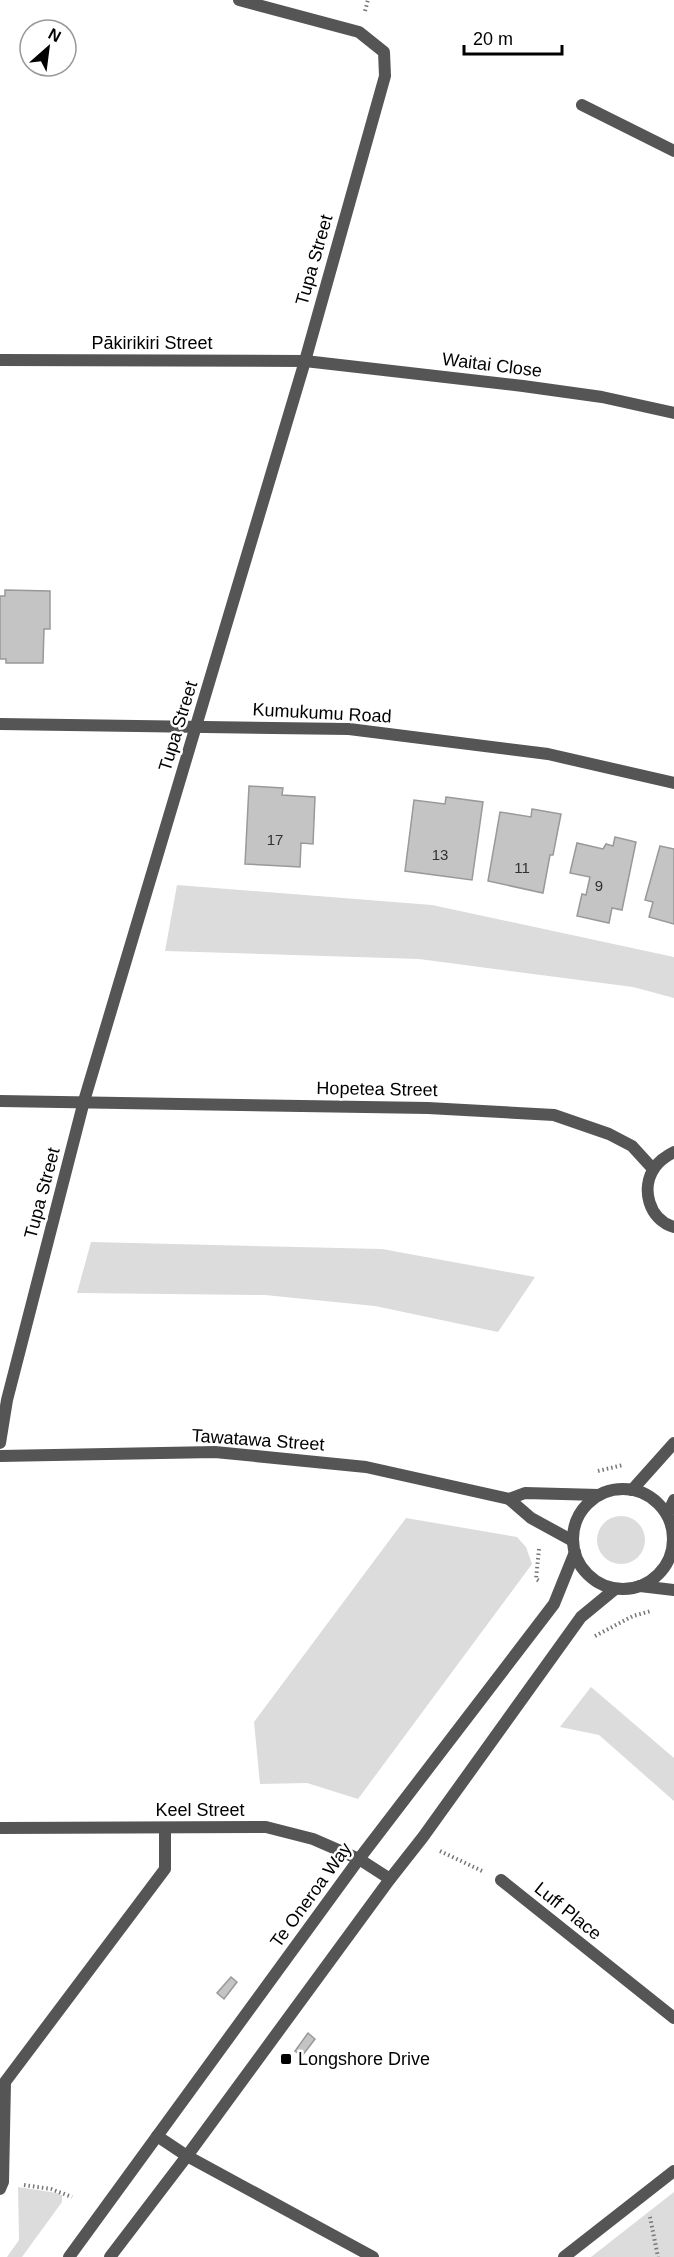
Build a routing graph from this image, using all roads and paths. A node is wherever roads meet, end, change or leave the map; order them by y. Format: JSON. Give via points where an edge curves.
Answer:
{"nodes":[{"id":1,"x":239,"y":0,"type":"edge"},
{"id":2,"x":582,"y":105,"type":"dead end"},
{"id":3,"x":674,"y":151,"type":"edge"},
{"id":4,"x":0,"y":360,"type":"edge"},
{"id":5,"x":305,"y":361,"type":"junction"},
{"id":6,"x":674,"y":413,"type":"edge"},
{"id":7,"x":0,"y":724,"type":"edge"},
{"id":8,"x":197,"y":726,"type":"junction"},
{"id":9,"x":674,"y":783,"type":"edge"},
{"id":10,"x":0,"y":1101,"type":"edge"},
{"id":11,"x":84,"y":1101,"type":"junction"},
{"id":12,"x":674,"y":1152,"type":"edge"},
{"id":13,"x":653,"y":1169,"type":"junction"},
{"id":14,"x":674,"y":1227,"type":"edge"},
{"id":15,"x":0,"y":1443,"type":"edge"},
{"id":16,"x":674,"y":1443,"type":"edge"},
{"id":17,"x":0,"y":1456,"type":"edge"},
{"id":18,"x":632,"y":1490,"type":"junction"},
{"id":19,"x":599,"y":1495,"type":"junction"},
{"id":20,"x":509,"y":1499,"type":"junction"},
{"id":21,"x":674,"y":1500,"type":"edge"},
{"id":22,"x":667,"y":1515,"type":"junction"},
{"id":23,"x":673,"y":1534,"type":"edge"},
{"id":24,"x":539,"y":1544,"type":"dead end"},
{"id":25,"x":574,"y":1547,"type":"junction"},
{"id":26,"x":543,"y":1585,"type":"dead end"},
{"id":27,"x":640,"y":1586,"type":"junction"},
{"id":28,"x":615,"y":1588,"type":"junction"},
{"id":29,"x":674,"y":1590,"type":"edge"},
{"id":30,"x":658,"y":1610,"type":"dead end"},
{"id":31,"x":608,"y":1631,"type":"dead end"},
{"id":32,"x":0,"y":1828,"type":"edge"},
{"id":33,"x":165,"y":1828,"type":"junction"},
{"id":34,"x":439,"y":1850,"type":"dead end"},
{"id":35,"x":359,"y":1860,"type":"junction"},
{"id":36,"x":390,"y":1879,"type":"junction"},
{"id":37,"x":501,"y":1880,"type":"joint"},
{"id":38,"x":674,"y":2018,"type":"edge"},
{"id":39,"x":157,"y":2136,"type":"junction"},
{"id":40,"x":187,"y":2156,"type":"junction"},
{"id":41,"x":674,"y":2171,"type":"edge"},
{"id":42,"x":1,"y":2186,"type":"edge"},
{"id":43,"x":644,"y":2194,"type":"junction"},
{"id":44,"x":72,"y":2197,"type":"dead end"},
{"id":45,"x":69,"y":2257,"type":"edge"},
{"id":46,"x":110,"y":2257,"type":"edge"},
{"id":47,"x":373,"y":2257,"type":"edge"},
{"id":48,"x":564,"y":2257,"type":"edge"},
{"id":49,"x":658,"y":2257,"type":"edge"}],
"edges":[{"from":1,"to":5,"type":"street","name":"Tupa Street","via":[[359,32],[384,52],[385,76]]},
{"from":2,"to":3,"type":"street"},
{"from":4,"to":5,"type":"street","name":"Pākirikiri Street"},
{"from":5,"to":6,"type":"street","name":"Waitai Close","via":[[523,386]]},
{"from":5,"to":8,"type":"street","name":"Tupa Street"},
{"from":7,"to":8,"type":"street","name":"Kumukumu Road"},
{"from":8,"to":9,"type":"street","name":"Kumukumu Road","via":[[349,729],[548,754]]},
{"from":8,"to":11,"type":"street","name":"Tupa Street"},
{"from":10,"to":11,"type":"street","name":"Hopetea Street"},
{"from":11,"to":13,"type":"street","name":"Hopetea Street","via":[[428,1108],[554,1115],[632,1146]]},
{"from":11,"to":15,"type":"street","name":"Tupa Street","via":[[6,1400]]},
{"from":12,"to":13,"type":"street"},
{"from":13,"to":14,"type":"street","via":[[647,1191],[649,1202],[667,1226]]},
{"from":16,"to":18,"type":"street"},
{"from":17,"to":20,"type":"street","name":"Tawatawa Street","via":[[215,1452],[366,1467]]},
{"from":18,"to":19,"type":"street","via":[[616,1489]]},
{"from":18,"to":22,"type":"street","via":[[658,1503]]},
{"from":19,"to":20,"type":"street","name":"Tawatawa Street","via":[[525,1493]]},
{"from":19,"to":25,"type":"street","name":"Te Oneroa Way","via":[[586,1504],[577,1519]]},
{"from":20,"to":25,"type":"street","name":"Tawatawa Street"},
{"from":21,"to":22,"type":"street"},
{"from":22,"to":23,"type":"street"},
{"from":23,"to":27,"type":"street","via":[[667,1564]]},
{"from":24,"to":26,"type":"path","via":[[536,1579]]},
{"from":25,"to":28,"type":"street","via":[[590,1576]]},
{"from":25,"to":35,"type":"street","name":"Te Oneroa Way","via":[[555,1604]]},
{"from":27,"to":28,"type":"street"},
{"from":27,"to":29,"type":"street"},
{"from":28,"to":36,"type":"street","via":[[581,1617]]},
{"from":30,"to":31,"type":"path","via":[[633,1616]]},
{"from":32,"to":33,"type":"street","name":"Keel Street"},
{"from":33,"to":35,"type":"street","name":"Keel Street","via":[[266,1827],[313,1839]]},
{"from":33,"to":42,"type":"street","via":[[165,1869],[5,2082]]},
{"from":34,"to":37,"type":"path"},
{"from":35,"to":36,"type":"street","name":"Keel Street"},
{"from":35,"to":39,"type":"street","name":"Te Oneroa Way"},
{"from":36,"to":40,"type":"street"},
{"from":37,"to":38,"type":"street","name":"Luff Place"},
{"from":39,"to":40,"type":"street"},
{"from":39,"to":45,"type":"street","name":"Te Oneroa Way"},
{"from":40,"to":46,"type":"street"},
{"from":40,"to":47,"type":"street"},
{"from":41,"to":43,"type":"street"},
{"from":42,"to":44,"type":"path","via":[[51,2189]]},
{"from":43,"to":48,"type":"street"},
{"from":43,"to":49,"type":"path"}]}
